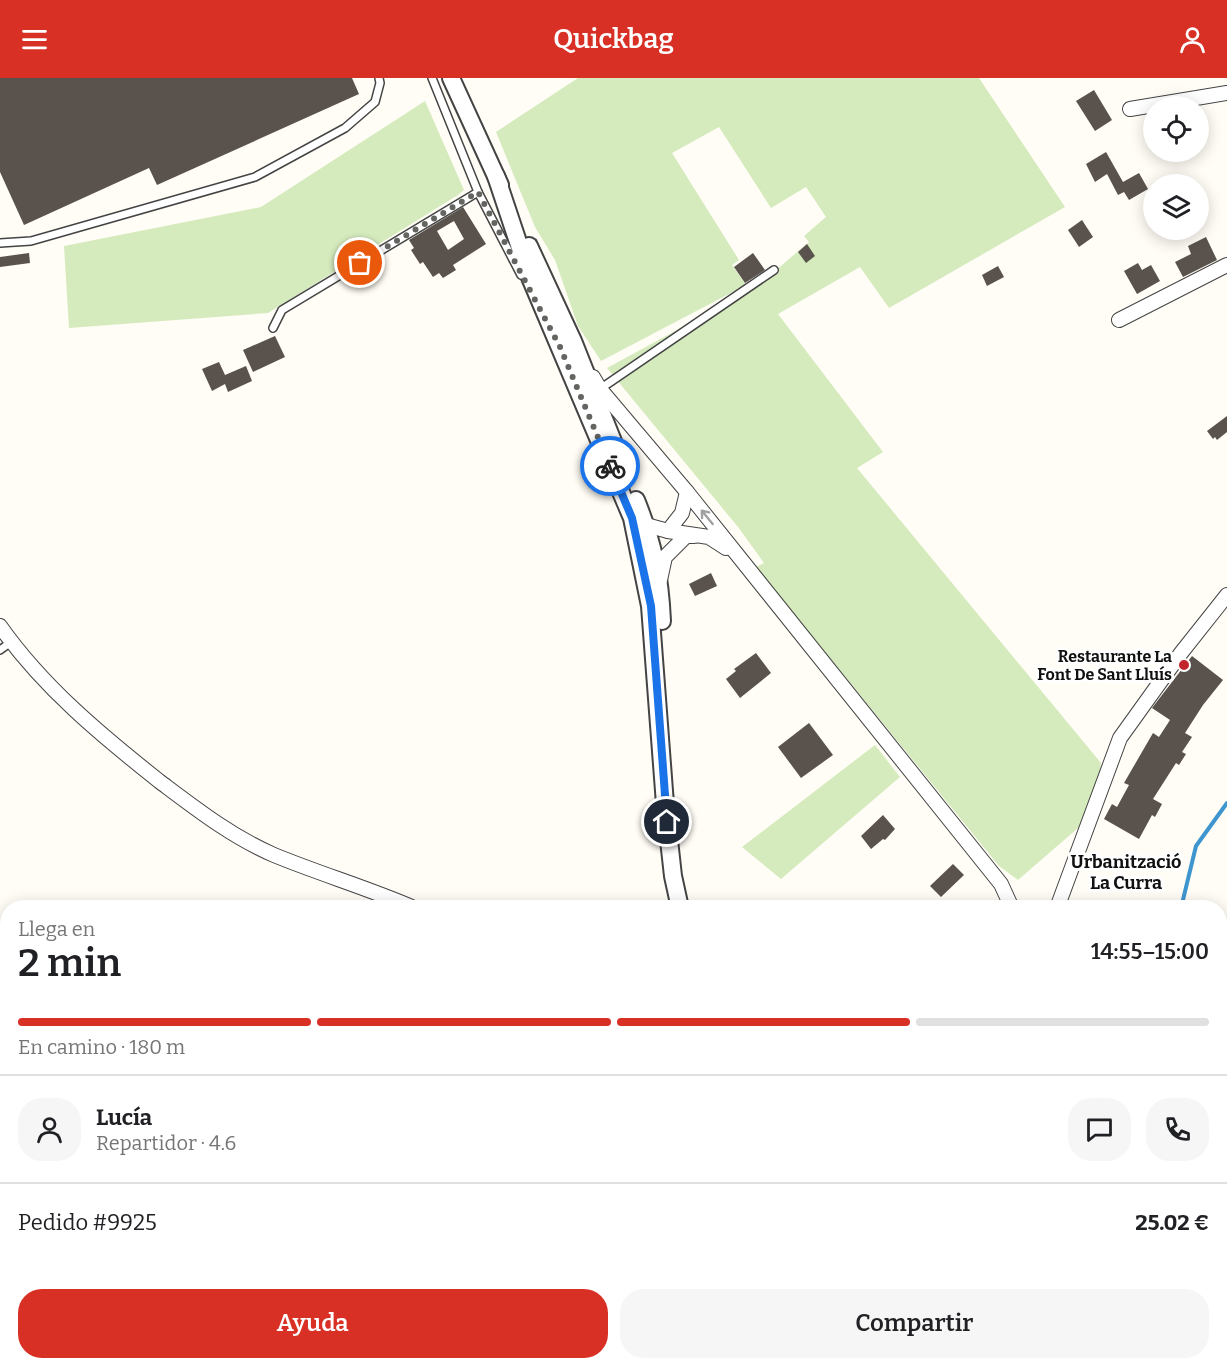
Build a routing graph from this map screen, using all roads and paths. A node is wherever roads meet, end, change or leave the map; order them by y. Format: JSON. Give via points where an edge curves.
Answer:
{"nodes":[{"id":1,"x":379,"y":78,"type":"edge"},
{"id":2,"x":432,"y":78,"type":"edge"},
{"id":3,"x":451,"y":78,"type":"edge"},
{"id":4,"x":1227,"y":93,"type":"edge"},
{"id":5,"x":1130,"y":109,"type":"dead end"},
{"id":6,"x":478,"y":192,"type":"junction"},
{"id":7,"x":0,"y":243,"type":"edge"},
{"id":8,"x":1227,"y":265,"type":"edge"},
{"id":9,"x":774,"y":270,"type":"dead end"},
{"id":10,"x":1119,"y":320,"type":"dead end"},
{"id":11,"x":273,"y":328,"type":"dead end"},
{"id":12,"x":566,"y":344,"type":"junction"},
{"id":13,"x":600,"y":389,"type":"junction"},
{"id":14,"x":687,"y":492,"type":"junction"},
{"id":15,"x":639,"y":522,"type":"junction"},
{"id":16,"x":668,"y":531,"type":"junction"},
{"id":17,"x":697,"y":535,"type":"junction"},
{"id":18,"x":744,"y":563,"type":"junction"},
{"id":19,"x":660,"y":580,"type":"junction"},
{"id":20,"x":1227,"y":595,"type":"edge"},
{"id":21,"x":0,"y":626,"type":"edge"},
{"id":22,"x":6,"y":646,"type":"edge"},
{"id":23,"x":663,"y":775,"type":"junction"},
{"id":24,"x":393,"y":900,"type":"edge"},
{"id":25,"x":678,"y":900,"type":"edge"},
{"id":26,"x":1008,"y":900,"type":"edge"},
{"id":27,"x":1060,"y":900,"type":"edge"}],
"edges":[{"from":1,"to":7,"type":"lane","via":[[375,102],[345,128],[255,177],[31,241]]},
{"from":2,"to":6,"type":"lane"},
{"from":3,"to":12,"type":"street"},
{"from":4,"to":5,"type":"street"},
{"from":6,"to":11,"type":"lane","via":[[282,310]]},
{"from":6,"to":12,"type":"lane"},
{"from":8,"to":10,"type":"street"},
{"from":9,"to":13,"type":"lane"},
{"from":12,"to":13,"type":"street"},
{"from":12,"to":15,"type":"street"},
{"from":13,"to":14,"type":"street"},
{"from":14,"to":16,"type":"street","via":[[682,513]]},
{"from":18,"to":14,"type":"street","one_way":true},
{"from":15,"to":16,"type":"street"},
{"from":15,"to":19,"type":"street"},
{"from":15,"to":23,"type":"street","via":[[651,606]]},
{"from":16,"to":17,"type":"street"},
{"from":17,"to":18,"type":"street","via":[[718,542]]},
{"from":17,"to":19,"type":"street","via":[[686,536],[673,547],[665,557]]},
{"from":18,"to":26,"type":"street","via":[[1001,884]]},
{"from":19,"to":23,"type":"street"},
{"from":20,"to":27,"type":"street","via":[[1120,738]]},
{"from":21,"to":22,"type":"street"},
{"from":22,"to":24,"type":"street","via":[[121,751],[193,807],[272,854]]},
{"from":23,"to":25,"type":"street"}]}
